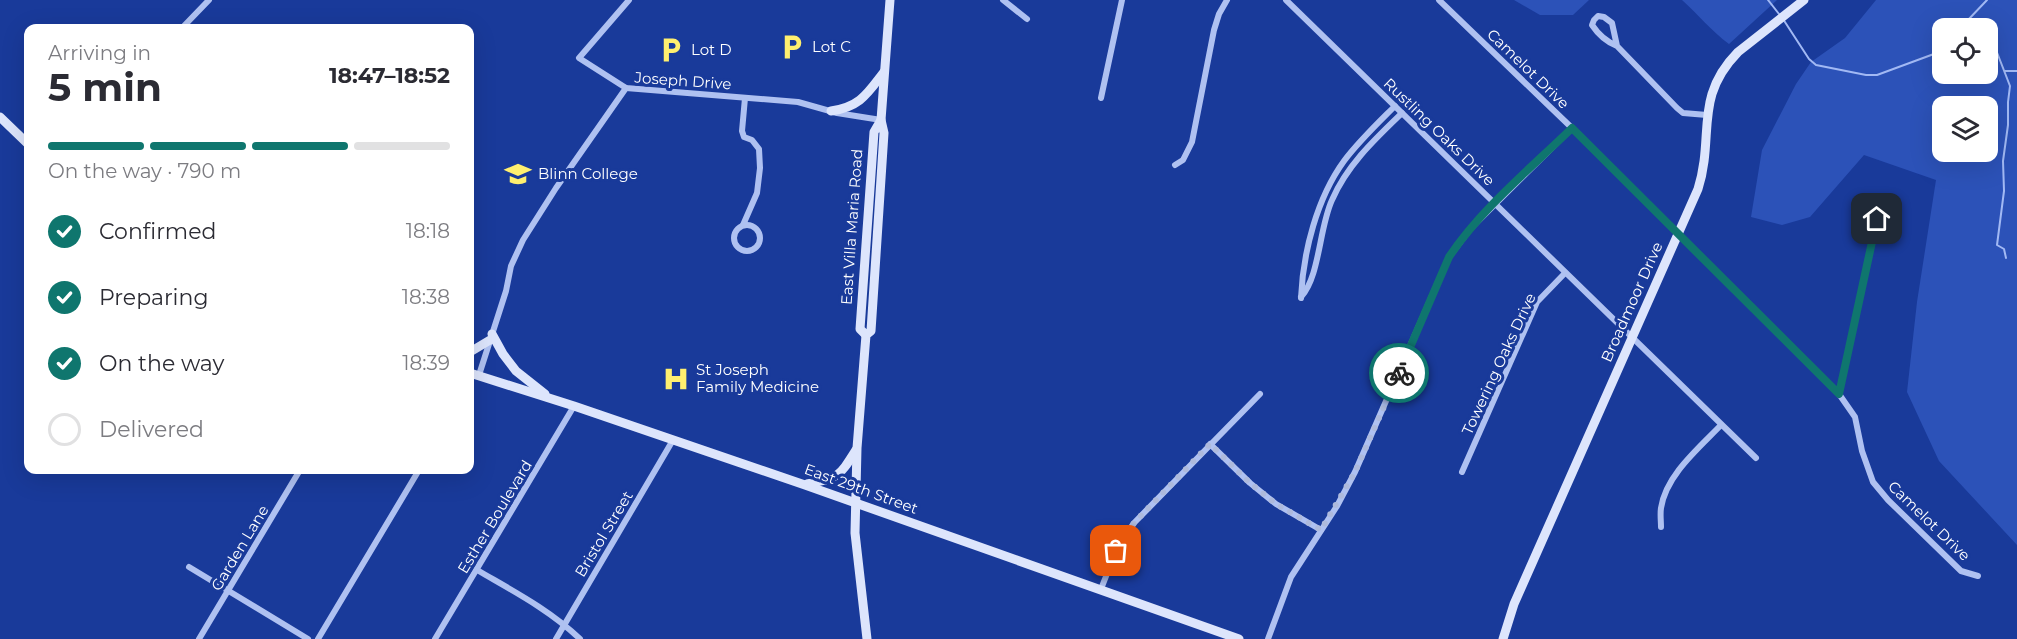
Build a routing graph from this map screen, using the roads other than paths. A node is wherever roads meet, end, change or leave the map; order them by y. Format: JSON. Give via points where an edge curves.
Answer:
{"nodes":[{"id":1,"x":209,"y":0,"type":"edge"},
{"id":2,"x":629,"y":0,"type":"edge"},
{"id":3,"x":890,"y":0,"type":"edge"},
{"id":4,"x":1003,"y":0,"type":"edge"},
{"id":5,"x":1122,"y":0,"type":"edge"},
{"id":6,"x":1227,"y":0,"type":"edge"},
{"id":7,"x":1286,"y":0,"type":"edge"},
{"id":8,"x":1439,"y":0,"type":"edge"},
{"id":9,"x":1804,"y":0,"type":"edge"},
{"id":10,"x":1026,"y":19,"type":"dead end"},
{"id":11,"x":186,"y":24,"type":"edge"},
{"id":12,"x":1617,"y":46,"type":"junction"},
{"id":13,"x":884,"y":72,"type":"junction"},
{"id":14,"x":626,"y":88,"type":"junction"},
{"id":15,"x":745,"y":98,"type":"junction"},
{"id":16,"x":1101,"y":98,"type":"dead end"},
{"id":17,"x":1395,"y":106,"type":"junction"},
{"id":18,"x":831,"y":111,"type":"junction"},
{"id":19,"x":1402,"y":113,"type":"junction"},
{"id":20,"x":1707,"y":115,"type":"junction"},
{"id":21,"x":0,"y":117,"type":"edge"},
{"id":22,"x":881,"y":120,"type":"junction"},
{"id":23,"x":1572,"y":128,"type":"junction"},
{"id":24,"x":24,"y":140,"type":"edge"},
{"id":25,"x":1175,"y":165,"type":"dead end"},
{"id":26,"x":1495,"y":203,"type":"junction"},
{"id":27,"x":1319,"y":212,"type":"junction"},
{"id":28,"x":1327,"y":214,"type":"junction"},
{"id":29,"x":1877,"y":219,"type":"dead end"},
{"id":30,"x":743,"y":225,"type":"junction"},
{"id":31,"x":1679,"y":234,"type":"junction"},
{"id":32,"x":1565,"y":273,"type":"junction"},
{"id":33,"x":491,"y":337,"type":"junction"},
{"id":34,"x":1632,"y":338,"type":"junction"},
{"id":35,"x":474,"y":349,"type":"edge"},
{"id":36,"x":474,"y":374,"type":"edge"},
{"id":37,"x":1260,"y":394,"type":"dead end"},
{"id":38,"x":1839,"y":394,"type":"junction"},
{"id":39,"x":549,"y":398,"type":"junction"},
{"id":40,"x":574,"y":406,"type":"junction"},
{"id":41,"x":1721,"y":424,"type":"junction"},
{"id":42,"x":673,"y":440,"type":"junction"},
{"id":43,"x":1210,"y":444,"type":"junction"},
{"id":44,"x":857,"y":448,"type":"junction"},
{"id":45,"x":1756,"y":458,"type":"dead end"},
{"id":46,"x":1462,"y":472,"type":"dead end"},
{"id":47,"x":298,"y":474,"type":"edge"},
{"id":48,"x":417,"y":474,"type":"edge"},
{"id":49,"x":805,"y":485,"type":"junction"},
{"id":50,"x":855,"y":503,"type":"junction"},
{"id":51,"x":1661,"y":527,"type":"dead end"},
{"id":52,"x":1321,"y":530,"type":"junction"},
{"id":53,"x":189,"y":567,"type":"dead end"},
{"id":54,"x":477,"y":570,"type":"junction"},
{"id":55,"x":1978,"y":576,"type":"dead end"},
{"id":56,"x":1101,"y":589,"type":"junction"},
{"id":57,"x":228,"y":590,"type":"junction"},
{"id":58,"x":565,"y":624,"type":"junction"},
{"id":59,"x":199,"y":639,"type":"edge"},
{"id":60,"x":308,"y":639,"type":"edge"},
{"id":61,"x":318,"y":639,"type":"edge"},
{"id":62,"x":435,"y":639,"type":"edge"},
{"id":63,"x":556,"y":639,"type":"edge"},
{"id":64,"x":580,"y":639,"type":"edge"},
{"id":65,"x":867,"y":639,"type":"edge"},
{"id":66,"x":1239,"y":639,"type":"edge"},
{"id":67,"x":1268,"y":639,"type":"edge"},
{"id":68,"x":1503,"y":639,"type":"edge"}],
"edges":[{"from":1,"to":11,"type":"street"},
{"from":2,"to":14,"type":"street","via":[[579,58]]},
{"from":3,"to":13,"type":"main road","name":"East Villa Maria Road"},
{"from":4,"to":10,"type":"street"},
{"from":5,"to":16,"type":"street"},
{"from":6,"to":25,"type":"street","via":[[1214,30],[1192,142],[1183,160]]},
{"from":7,"to":17,"type":"street","name":"Rustling Oaks Drive"},
{"from":8,"to":23,"type":"street","name":"Camelot Drive"},
{"from":9,"to":20,"type":"main road","name":"Broadmoor Drive","via":[[1729,61],[1715,82]]},
{"from":12,"to":12,"type":"street","via":[[1612,23],[1598,16],[1592,25],[1595,30]]},
{"from":12,"to":20,"type":"street","via":[[1683,113]]},
{"from":13,"to":18,"type":"main road","via":[[856,104]]},
{"from":13,"to":22,"type":"main road","name":"East Villa Maria Road"},
{"from":14,"to":15,"type":"street","name":"Joseph Drive"},
{"from":14,"to":33,"type":"street","name":"Joseph Drive","via":[[523,240],[511,266]]},
{"from":15,"to":18,"type":"street","name":"Joseph Drive","via":[[798,102]]},
{"from":15,"to":30,"type":"street","via":[[742,131],[759,149],[760,168],[757,193]]},
{"from":17,"to":19,"type":"street","name":"Rustling Oaks Drive"},
{"from":17,"to":27,"type":"street","via":[[1342,163]]},
{"from":18,"to":22,"type":"street","name":"Joseph Drive"},
{"from":19,"to":26,"type":"street","name":"Rustling Oaks Drive"},
{"from":19,"to":28,"type":"street","via":[[1348,170]]},
{"from":20,"to":31,"type":"main road","name":"Broadmoor Drive","via":[[1703,173]]},
{"from":21,"to":24,"type":"main road"},
{"from":22,"to":44,"type":"main road","name":"East Villa Maria Road","via":[[873,144],[860,329],[866,335]]},
{"from":23,"to":26,"type":"street"},
{"from":23,"to":31,"type":"street","name":"Camelot Drive"},
{"from":26,"to":32,"type":"street","name":"Rustling Oaks Drive"},
{"from":26,"to":52,"type":"street","via":[[1449,257],[1355,472]]},
{"from":27,"to":28,"type":"street"},
{"from":27,"to":28,"type":"street","via":[[1302,278],[1301,298],[1312,281]]},
{"from":29,"to":38,"type":"street"},
{"from":30,"to":30,"type":"street","via":[[735,232],[735,242],[742,249],[752,250],[759,243],[760,233],[753,226]]},
{"from":31,"to":34,"type":"main road","name":"Broadmoor Drive"},
{"from":31,"to":38,"type":"street","name":"Camelot Drive"},
{"from":32,"to":34,"type":"street","name":"Rustling Oaks Drive"},
{"from":32,"to":46,"type":"street","name":"Towering Oaks Drive","via":[[1537,302]]},
{"from":33,"to":35,"type":"main road"},
{"from":33,"to":36,"type":"street","name":"Joseph Drive"},
{"from":33,"to":39,"type":"main road","via":[[516,371]]},
{"from":34,"to":41,"type":"street","name":"Rustling Oaks Drive"},
{"from":34,"to":68,"type":"main road","name":"Broadmoor Drive","via":[[1514,604]]},
{"from":36,"to":39,"type":"main road","name":"East 29th Street"},
{"from":37,"to":43,"type":"street"},
{"from":38,"to":55,"type":"street","name":"Camelot Drive","via":[[1854,417],[1873,482],[1961,571]]},
{"from":39,"to":40,"type":"main road","name":"East 29th Street"},
{"from":40,"to":42,"type":"main road","name":"East 29th Street"},
{"from":40,"to":54,"type":"street","name":"Esther Boulevard"},
{"from":41,"to":45,"type":"street","name":"Rustling Oaks Drive"},
{"from":41,"to":51,"type":"street","via":[[1683,465],[1664,495]]},
{"from":42,"to":49,"type":"main road","name":"East 29th Street"},
{"from":42,"to":58,"type":"street","name":"Bristol Street"},
{"from":43,"to":52,"type":"street","via":[[1276,504]]},
{"from":43,"to":56,"type":"street","via":[[1134,523],[1118,546]]},
{"from":44,"to":49,"type":"main road","via":[[836,478]]},
{"from":44,"to":50,"type":"main road","name":"East Villa Maria Road"},
{"from":47,"to":57,"type":"street","name":"Garden Lane"},
{"from":48,"to":61,"type":"street"},
{"from":49,"to":50,"type":"main road","name":"East 29th Street"},
{"from":50,"to":56,"type":"main road","name":"East 29th Street"},
{"from":50,"to":65,"type":"main road","name":"East Villa Maria Road"},
{"from":52,"to":67,"type":"street","via":[[1291,578]]},
{"from":53,"to":57,"type":"street"},
{"from":54,"to":58,"type":"street"},
{"from":54,"to":62,"type":"street","name":"Esther Boulevard"},
{"from":56,"to":66,"type":"main road","name":"East 29th Street"},
{"from":57,"to":59,"type":"street","name":"Garden Lane"},
{"from":57,"to":60,"type":"street"},
{"from":58,"to":63,"type":"street","name":"Bristol Street"},
{"from":58,"to":64,"type":"street"}]}
